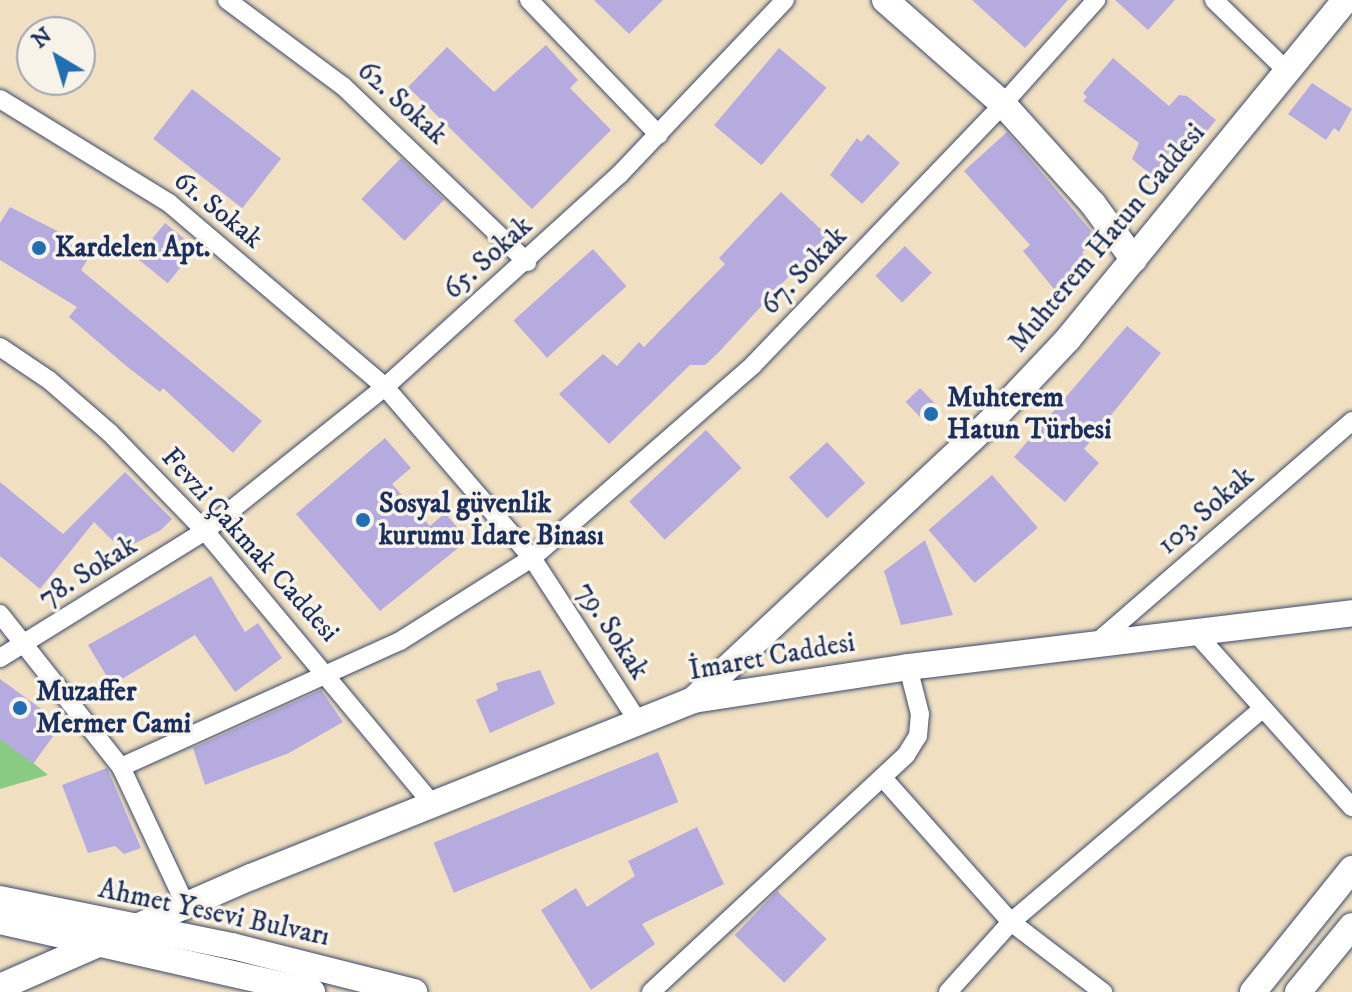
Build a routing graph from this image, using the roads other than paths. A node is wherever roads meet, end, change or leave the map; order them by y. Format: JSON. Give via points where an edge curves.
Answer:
{"nodes":[{"id":1,"x":227,"y":0,"type":"edge"},
{"id":2,"x":529,"y":0,"type":"edge"},
{"id":3,"x":785,"y":0,"type":"edge"},
{"id":4,"x":885,"y":0,"type":"edge"},
{"id":5,"x":1096,"y":0,"type":"edge"},
{"id":6,"x":1214,"y":0,"type":"edge"},
{"id":7,"x":1345,"y":0,"type":"edge"},
{"id":8,"x":1286,"y":70,"type":"junction"},
{"id":9,"x":0,"y":99,"type":"edge"},
{"id":10,"x":1003,"y":104,"type":"junction"},
{"id":11,"x":659,"y":135,"type":"junction"},
{"id":12,"x":1134,"y":260,"type":"junction"},
{"id":13,"x":527,"y":262,"type":"junction"},
{"id":14,"x":0,"y":347,"type":"edge"},
{"id":15,"x":385,"y":387,"type":"junction"},
{"id":16,"x":1352,"y":421,"type":"edge"},
{"id":17,"x":205,"y":531,"type":"junction"},
{"id":18,"x":532,"y":558,"type":"junction"},
{"id":19,"x":1352,"y":613,"type":"edge"},
{"id":20,"x":0,"y":614,"type":"edge"},
{"id":21,"x":1193,"y":630,"type":"junction"},
{"id":22,"x":1096,"y":643,"type":"junction"},
{"id":23,"x":26,"y":644,"type":"junction"},
{"id":24,"x":0,"y":658,"type":"edge"},
{"id":25,"x":908,"y":667,"type":"junction"},
{"id":26,"x":328,"y":674,"type":"junction"},
{"id":27,"x":693,"y":700,"type":"junction"},
{"id":28,"x":1262,"y":709,"type":"junction"},
{"id":29,"x":638,"y":721,"type":"junction"},
{"id":30,"x":121,"y":767,"type":"junction"},
{"id":31,"x":883,"y":778,"type":"junction"},
{"id":32,"x":433,"y":805,"type":"junction"},
{"id":33,"x":1352,"y":807,"type":"edge"},
{"id":34,"x":1352,"y":869,"type":"edge"},
{"id":35,"x":0,"y":899,"type":"edge"},
{"id":36,"x":186,"y":906,"type":"junction"},
{"id":37,"x":0,"y":921,"type":"edge"},
{"id":38,"x":1011,"y":922,"type":"junction"},
{"id":39,"x":141,"y":926,"type":"junction"},
{"id":40,"x":1352,"y":926,"type":"edge"},
{"id":41,"x":102,"y":945,"type":"junction"},
{"id":42,"x":0,"y":987,"type":"edge"},
{"id":43,"x":306,"y":991,"type":"edge"},
{"id":44,"x":414,"y":992,"type":"edge"},
{"id":45,"x":651,"y":992,"type":"edge"},
{"id":46,"x":948,"y":992,"type":"edge"},
{"id":47,"x":1103,"y":992,"type":"edge"},
{"id":48,"x":1253,"y":992,"type":"edge"},
{"id":49,"x":1298,"y":992,"type":"edge"}],
"edges":[{"from":1,"to":13,"type":"street","name":"62. Sokak","via":[[343,86]]},
{"from":2,"to":11,"type":"street"},
{"from":3,"to":11,"type":"street","name":"65. Sokak"},
{"from":4,"to":10,"type":"street"},
{"from":5,"to":10,"type":"street","name":"67. Sokak"},
{"from":6,"to":8,"type":"street"},
{"from":7,"to":8,"type":"street","name":"Muhterem Hatun Caddesi"},
{"from":8,"to":12,"type":"street","name":"Muhterem Hatun Caddesi"},
{"from":9,"to":15,"type":"street","name":"61. Sokak","via":[[169,203]]},
{"from":10,"to":12,"type":"street","via":[[1093,204]]},
{"from":10,"to":18,"type":"street","name":"67. Sokak","via":[[753,365]]},
{"from":11,"to":13,"type":"street","name":"65. Sokak"},
{"from":12,"to":27,"type":"street","name":"Muhterem Hatun Caddesi","via":[[988,424]]},
{"from":13,"to":15,"type":"street","name":"65. Sokak"},
{"from":14,"to":17,"type":"street","name":"Fevzi Çakmak Caddesi","via":[[49,380],[110,433]]},
{"from":15,"to":17,"type":"street","name":"65. Sokak"},
{"from":15,"to":18,"type":"street","name":"79. Sokak"},
{"from":16,"to":22,"type":"street","name":"103. Sokak"},
{"from":17,"to":23,"type":"street","name":"78. Sokak"},
{"from":17,"to":26,"type":"street","name":"Fevzi Çakmak Caddesi"},
{"from":18,"to":26,"type":"street","name":"67. Sokak","via":[[400,641]]},
{"from":18,"to":29,"type":"street","name":"79. Sokak"},
{"from":19,"to":21,"type":"street","name":"İmaret Caddesi"},
{"from":20,"to":23,"type":"street"},
{"from":21,"to":22,"type":"street","name":"İmaret Caddesi"},
{"from":21,"to":28,"type":"street"},
{"from":22,"to":25,"type":"street","name":"İmaret Caddesi"},
{"from":23,"to":24,"type":"street","name":"78. Sokak"},
{"from":23,"to":30,"type":"street"},
{"from":25,"to":27,"type":"street","name":"İmaret Caddesi"},
{"from":25,"to":31,"type":"street","via":[[917,689],[918,736]]},
{"from":26,"to":30,"type":"street","name":"67. Sokak"},
{"from":26,"to":32,"type":"street","name":"Fevzi Çakmak Caddesi"},
{"from":27,"to":29,"type":"street","name":"İmaret Caddesi"},
{"from":28,"to":33,"type":"street"},
{"from":28,"to":38,"type":"street"},
{"from":29,"to":32,"type":"street","name":"İmaret Caddesi"},
{"from":30,"to":36,"type":"street"},
{"from":31,"to":38,"type":"street"},
{"from":31,"to":45,"type":"street"},
{"from":32,"to":36,"type":"street","name":"İmaret Caddesi"},
{"from":34,"to":48,"type":"street"},
{"from":35,"to":39,"type":"street","name":"Ahmet Yesevi Bulvarı"},
{"from":36,"to":39,"type":"street","name":"İmaret Caddesi"},
{"from":37,"to":41,"type":"street","name":"Ahmet Yesevi Bulvarı"},
{"from":38,"to":46,"type":"street"},
{"from":38,"to":47,"type":"street"},
{"from":39,"to":41,"type":"street","name":"İmaret Caddesi"},
{"from":39,"to":44,"type":"street","name":"Ahmet Yesevi Bulvarı"},
{"from":40,"to":49,"type":"street"},
{"from":41,"to":42,"type":"street","name":"İmaret Caddesi"},
{"from":41,"to":43,"type":"street","name":"Ahmet Yesevi Bulvarı"}]}
